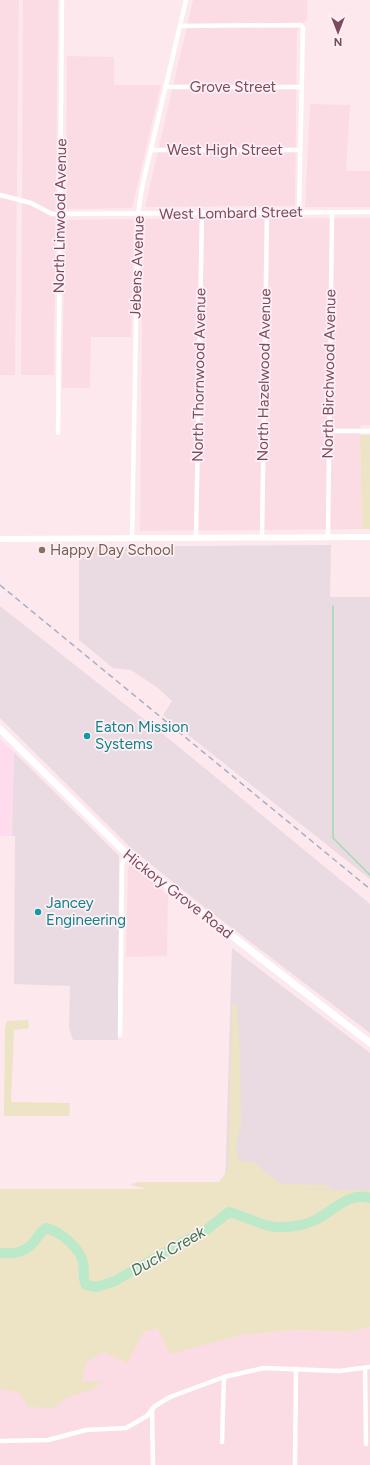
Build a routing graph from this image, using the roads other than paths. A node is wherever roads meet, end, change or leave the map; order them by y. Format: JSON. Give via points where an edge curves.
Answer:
{"nodes":[{"id":1,"x":62,"y":0,"type":"edge"},
{"id":2,"x":186,"y":0,"type":"edge"},
{"id":3,"x":180,"y":26,"type":"junction"},
{"id":4,"x":165,"y":87,"type":"junction"},
{"id":5,"x":302,"y":87,"type":"junction"},
{"id":6,"x":151,"y":150,"type":"junction"},
{"id":7,"x":300,"y":150,"type":"junction"},
{"id":8,"x":0,"y":195,"type":"edge"},
{"id":9,"x":202,"y":212,"type":"junction"},
{"id":10,"x":267,"y":212,"type":"junction"},
{"id":11,"x":299,"y":212,"type":"junction"},
{"id":12,"x":332,"y":212,"type":"junction"},
{"id":13,"x":370,"y":212,"type":"edge"},
{"id":14,"x":60,"y":214,"type":"junction"},
{"id":15,"x":138,"y":214,"type":"junction"},
{"id":16,"x":328,"y":431,"type":"junction"},
{"id":17,"x":370,"y":431,"type":"edge"},
{"id":18,"x":58,"y":433,"type":"dead end"},
{"id":19,"x":328,"y":537,"type":"junction"},
{"id":20,"x":370,"y":537,"type":"edge"},
{"id":21,"x":196,"y":538,"type":"junction"},
{"id":22,"x":262,"y":538,"type":"junction"},
{"id":23,"x":0,"y":539,"type":"edge"},
{"id":24,"x":132,"y":539,"type":"junction"},
{"id":25,"x":0,"y":729,"type":"edge"},
{"id":26,"x":129,"y":856,"type":"junction"},
{"id":27,"x":120,"y":1035,"type":"dead end"},
{"id":28,"x":370,"y":1043,"type":"edge"},
{"id":29,"x":368,"y":1368,"type":"edge"},
{"id":30,"x":296,"y":1369,"type":"junction"},
{"id":31,"x":224,"y":1377,"type":"junction"},
{"id":32,"x":152,"y":1409,"type":"junction"},
{"id":33,"x":0,"y":1441,"type":"edge"},
{"id":34,"x":222,"y":1442,"type":"dead end"},
{"id":35,"x":366,"y":1444,"type":"dead end"},
{"id":36,"x":153,"y":1465,"type":"edge"},
{"id":37,"x":295,"y":1465,"type":"edge"}],
"edges":[{"from":1,"to":14,"type":"street","name":"North Linwood Avenue"},
{"from":2,"to":3,"type":"street","name":"Jebens Avenue"},
{"from":3,"to":4,"type":"street","name":"Jebens Avenue"},
{"from":3,"to":5,"type":"street","via":[[301,25]]},
{"from":4,"to":5,"type":"street","name":"Grove Street"},
{"from":4,"to":6,"type":"street","name":"Jebens Avenue"},
{"from":5,"to":7,"type":"street"},
{"from":6,"to":7,"type":"street","name":"West High Street"},
{"from":6,"to":15,"type":"street","name":"Jebens Avenue"},
{"from":7,"to":11,"type":"street"},
{"from":8,"to":14,"type":"street","name":"West Lombard Street","via":[[31,203],[52,214]]},
{"from":9,"to":10,"type":"street","name":"West Lombard Street"},
{"from":9,"to":15,"type":"street","name":"West Lombard Street"},
{"from":9,"to":21,"type":"street","name":"North Thornwood Avenue"},
{"from":10,"to":11,"type":"street","name":"West Lombard Street"},
{"from":10,"to":22,"type":"street","name":"North Hazelwood Avenue"},
{"from":11,"to":12,"type":"street","name":"West Lombard Street"},
{"from":12,"to":13,"type":"street","name":"West Lombard Street"},
{"from":12,"to":16,"type":"street","name":"North Birchwood Avenue"},
{"from":14,"to":15,"type":"street","name":"West Lombard Street"},
{"from":14,"to":18,"type":"street","name":"North Linwood Avenue"},
{"from":15,"to":24,"type":"street","name":"Jebens Avenue"},
{"from":16,"to":17,"type":"street"},
{"from":16,"to":19,"type":"street","name":"North Birchwood Avenue"},
{"from":19,"to":20,"type":"street"},
{"from":19,"to":22,"type":"street"},
{"from":21,"to":22,"type":"street"},
{"from":21,"to":24,"type":"street"},
{"from":23,"to":24,"type":"street"},
{"from":25,"to":26,"type":"main road","name":"Hickory Grove Road"},
{"from":26,"to":27,"type":"street","via":[[122,866]]},
{"from":26,"to":28,"type":"main road","name":"Hickory Grove Road"},
{"from":29,"to":30,"type":"street","via":[[340,1371]]},
{"from":29,"to":35,"type":"street"},
{"from":30,"to":31,"type":"street","via":[[264,1368]]},
{"from":30,"to":37,"type":"street"},
{"from":31,"to":32,"type":"street","via":[[170,1397]]},
{"from":31,"to":34,"type":"street"},
{"from":32,"to":33,"type":"street","via":[[147,1416],[126,1428],[86,1430],[48,1440]]},
{"from":32,"to":36,"type":"street"}]}
